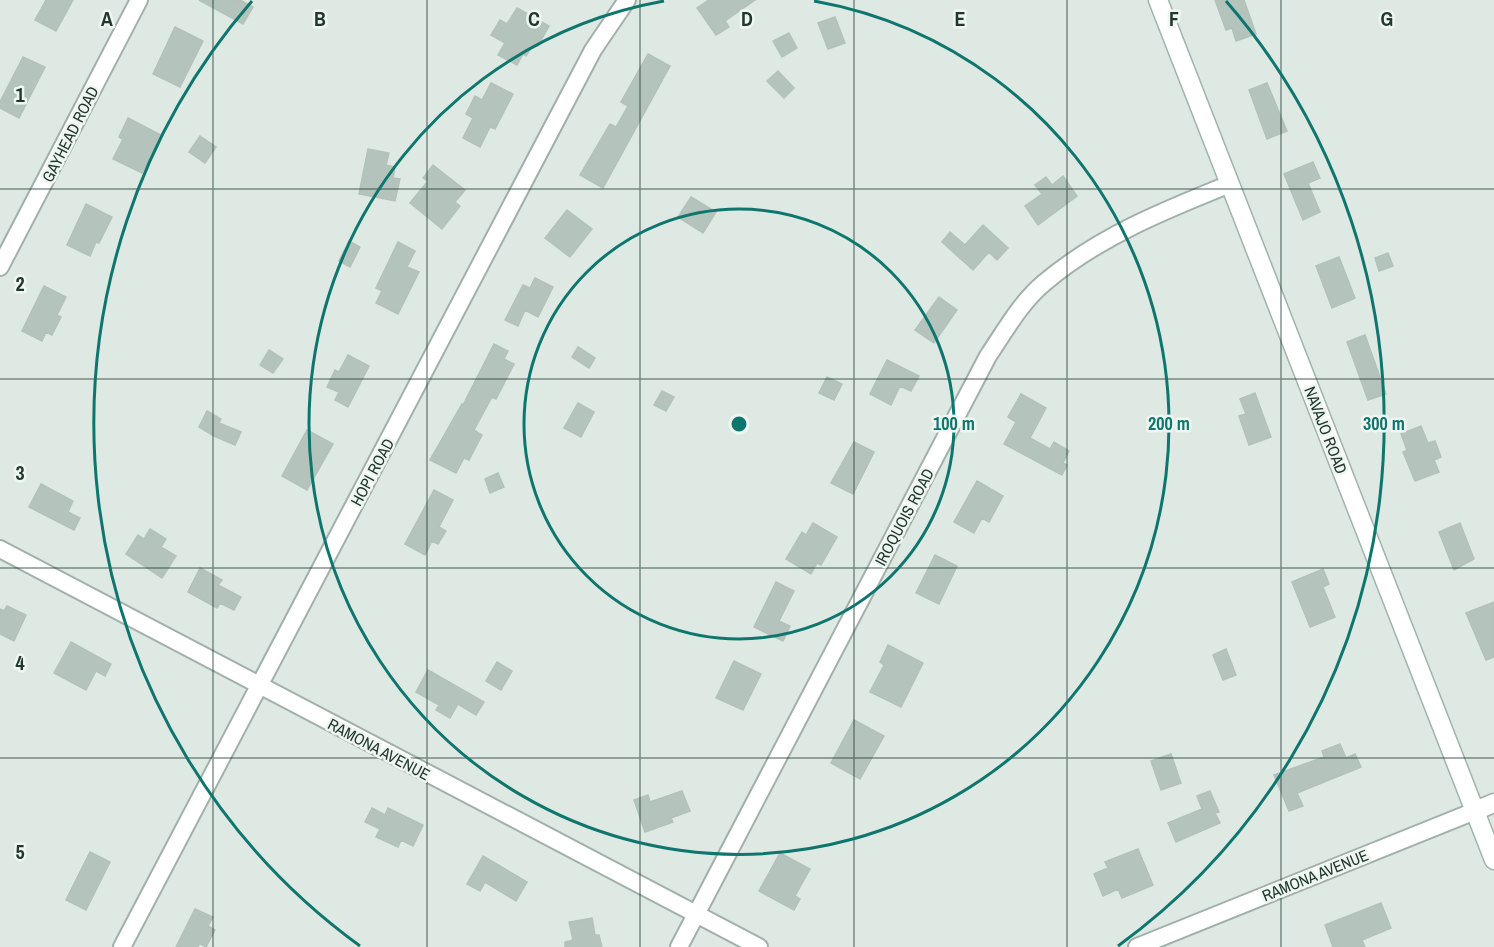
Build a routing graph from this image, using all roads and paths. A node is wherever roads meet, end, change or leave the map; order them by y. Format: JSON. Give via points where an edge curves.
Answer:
{"nodes":[{"id":1,"x":139,"y":0,"type":"edge"},
{"id":2,"x":627,"y":0,"type":"edge"},
{"id":3,"x":1158,"y":0,"type":"edge"},
{"id":4,"x":1230,"y":184,"type":"junction"},
{"id":5,"x":0,"y":267,"type":"edge"},
{"id":6,"x":0,"y":549,"type":"edge"},
{"id":7,"x":260,"y":686,"type":"junction"},
{"id":8,"x":1494,"y":803,"type":"edge"},
{"id":9,"x":1475,"y":811,"type":"junction"},
{"id":10,"x":1494,"y":860,"type":"edge"},
{"id":11,"x":697,"y":914,"type":"junction"},
{"id":12,"x":122,"y":947,"type":"edge"},
{"id":13,"x":679,"y":947,"type":"edge"},
{"id":14,"x":759,"y":947,"type":"edge"},
{"id":15,"x":1137,"y":947,"type":"edge"}],
"edges":[{"from":1,"to":5,"type":"street","name":"GAYHEAD ROAD"},
{"from":2,"to":7,"type":"street","name":"HOPI ROAD","via":[[593,50]]},
{"from":3,"to":4,"type":"main road","name":"NAVAJO ROAD"},
{"from":4,"to":9,"type":"main road","name":"NAVAJO ROAD"},
{"from":4,"to":11,"type":"street","name":"IROQUOIS ROAD","via":[[1139,222],[1085,253],[1043,284],[1014,317],[988,356]]},
{"from":6,"to":7,"type":"street","name":"RAMONA AVENUE"},
{"from":7,"to":11,"type":"street","name":"RAMONA AVENUE"},
{"from":7,"to":12,"type":"street","name":"HOPI ROAD"},
{"from":8,"to":9,"type":"main road","name":"RAMONA AVENUE"},
{"from":9,"to":10,"type":"main road","name":"NAVAJO ROAD"},
{"from":9,"to":15,"type":"street","name":"RAMONA AVENUE"},
{"from":11,"to":13,"type":"street","name":"IROQUOIS ROAD"},
{"from":11,"to":14,"type":"street","name":"RAMONA AVENUE"}]}
